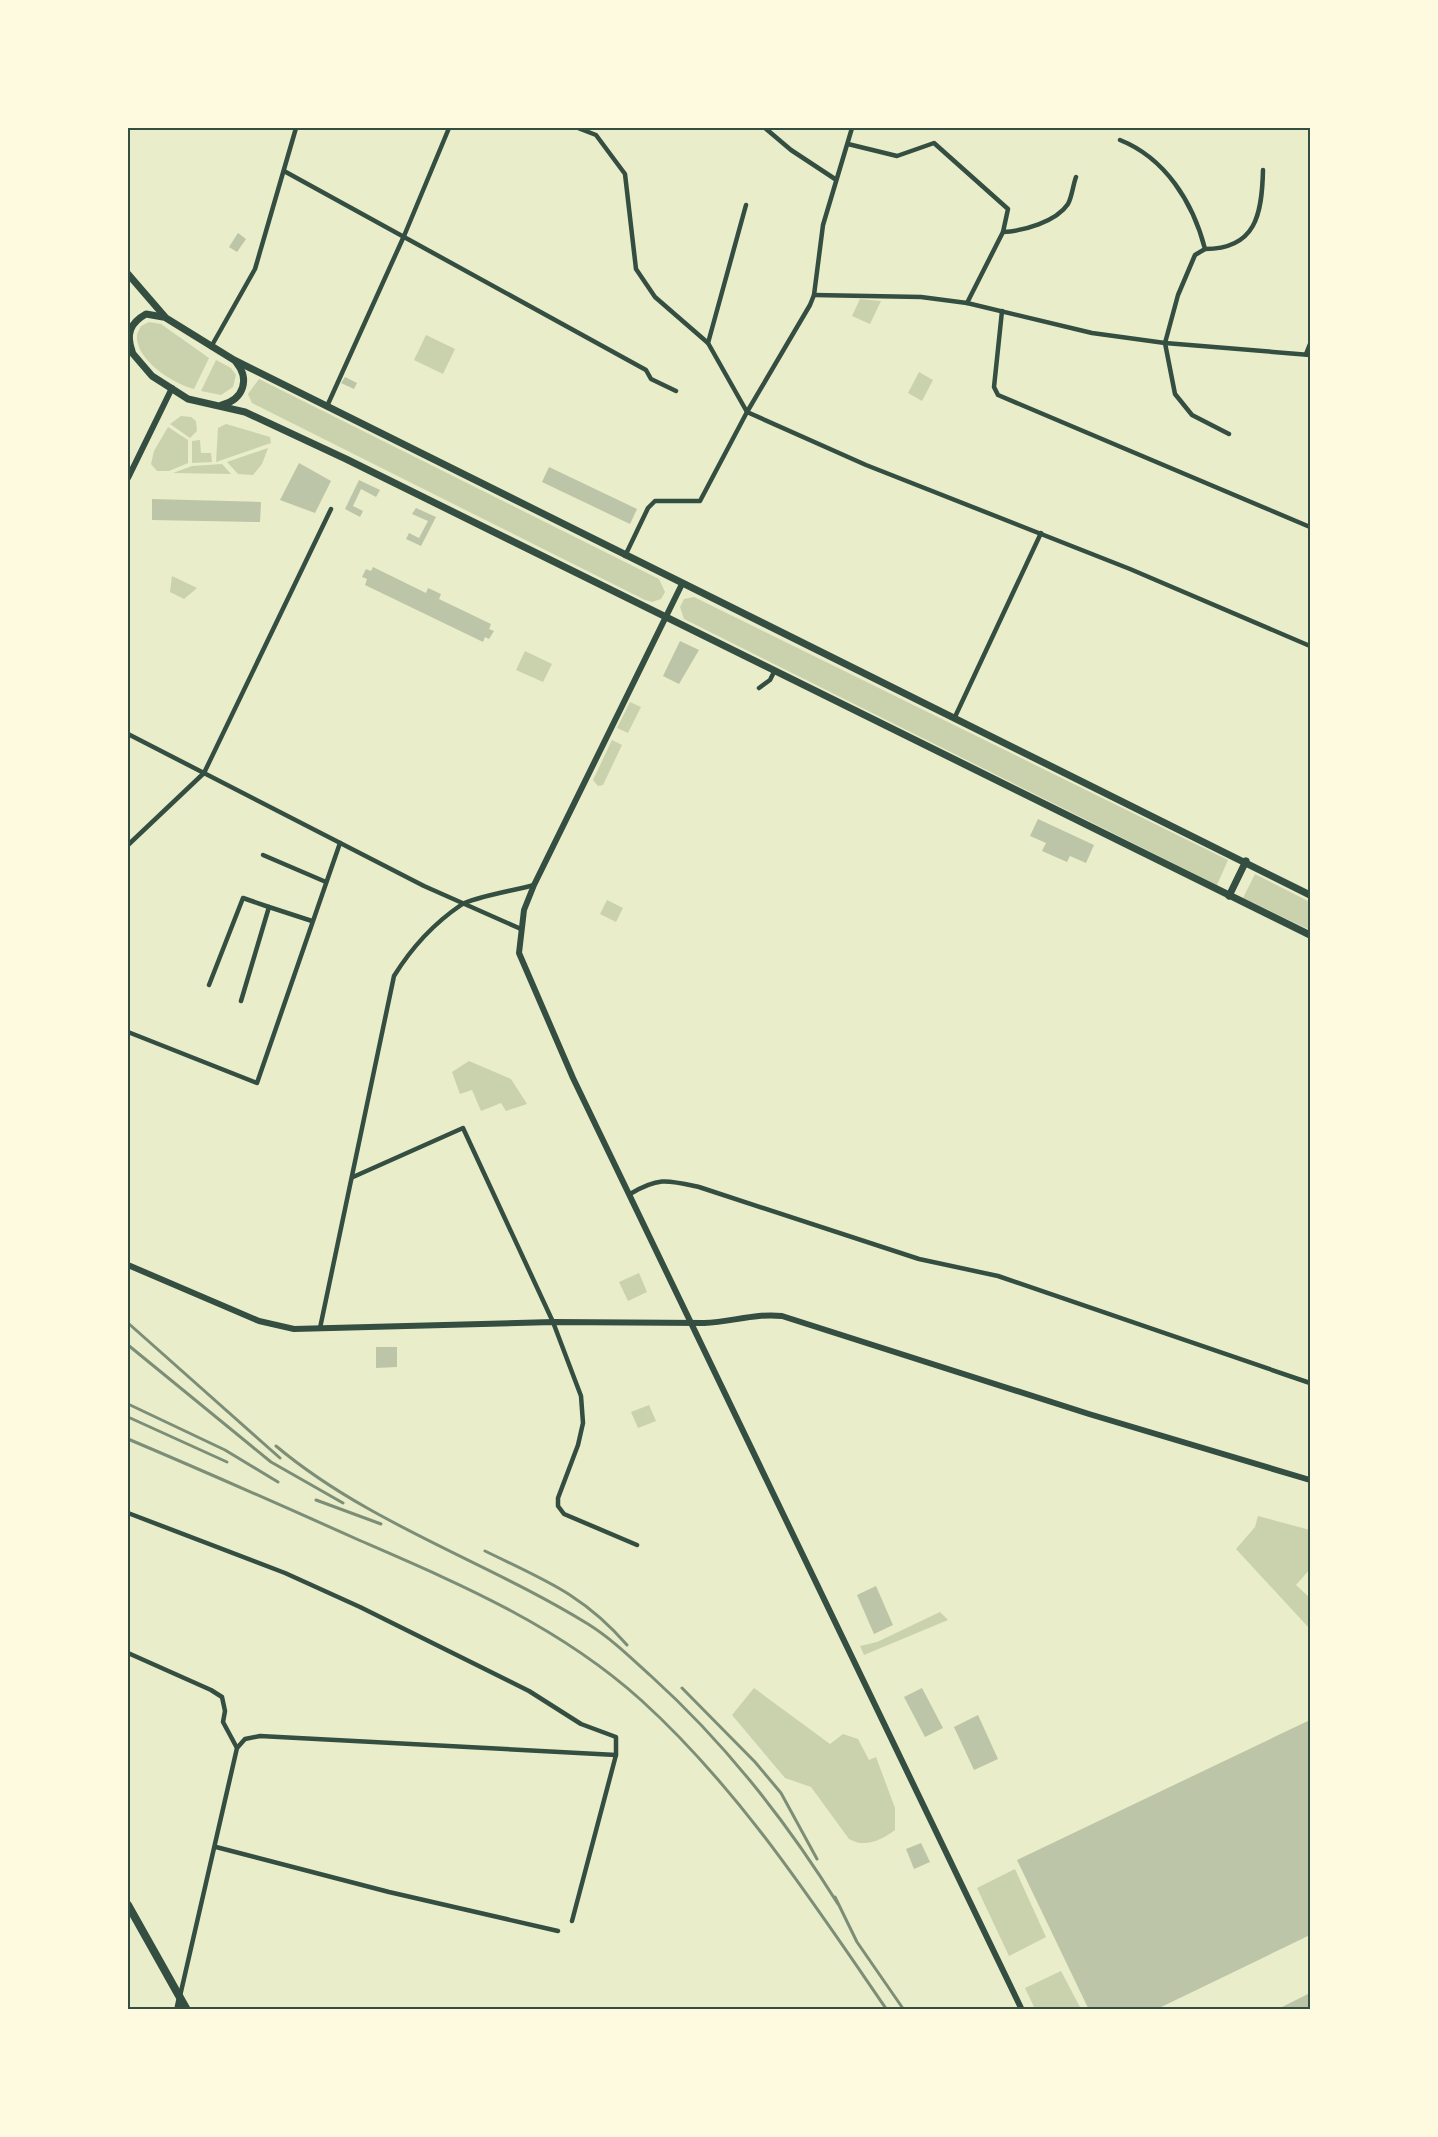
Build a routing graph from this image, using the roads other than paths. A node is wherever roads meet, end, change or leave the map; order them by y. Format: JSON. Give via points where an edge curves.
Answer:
{"nodes":[{"id":1,"x":296,"y":128,"type":"edge"},
{"id":2,"x":449,"y":128,"type":"edge"},
{"id":3,"x":578,"y":128,"type":"edge"},
{"id":4,"x":598,"y":128,"type":"edge"},
{"id":5,"x":765,"y":128,"type":"edge"},
{"id":6,"x":852,"y":128,"type":"edge"},
{"id":7,"x":596,"y":135,"type":"junction"},
{"id":8,"x":1120,"y":140,"type":"dead end"},
{"id":9,"x":848,"y":144,"type":"junction"},
{"id":10,"x":1263,"y":170,"type":"dead end"},
{"id":11,"x":284,"y":171,"type":"junction"},
{"id":12,"x":1076,"y":177,"type":"dead end"},
{"id":13,"x":835,"y":179,"type":"junction"},
{"id":14,"x":746,"y":205,"type":"dead end"},
{"id":15,"x":1003,"y":232,"type":"junction"},
{"id":16,"x":404,"y":236,"type":"junction"},
{"id":17,"x":1205,"y":249,"type":"junction"},
{"id":18,"x":128,"y":274,"type":"edge"},
{"id":19,"x":814,"y":295,"type":"junction"},
{"id":20,"x":967,"y":303,"type":"junction"},
{"id":21,"x":1002,"y":311,"type":"junction"},
{"id":22,"x":166,"y":318,"type":"junction"},
{"id":23,"x":708,"y":343,"type":"junction"},
{"id":24,"x":1166,"y":343,"type":"junction"},
{"id":25,"x":1311,"y":344,"type":"edge"},
{"id":26,"x":211,"y":347,"type":"junction"},
{"id":27,"x":128,"y":348,"type":"edge"},
{"id":28,"x":1308,"y":354,"type":"edge"},
{"id":29,"x":133,"y":356,"type":"junction"},
{"id":30,"x":234,"y":360,"type":"junction"},
{"id":31,"x":172,"y":388,"type":"junction"},
{"id":32,"x":676,"y":391,"type":"dead end"},
{"id":33,"x":328,"y":404,"type":"junction"},
{"id":34,"x":219,"y":406,"type":"junction"},
{"id":35,"x":747,"y":412,"type":"junction"},
{"id":36,"x":1229,"y":434,"type":"dead end"},
{"id":37,"x":128,"y":478,"type":"edge"},
{"id":38,"x":331,"y":509,"type":"dead end"},
{"id":39,"x":1311,"y":527,"type":"edge"},
{"id":40,"x":1041,"y":534,"type":"junction"},
{"id":41,"x":625,"y":556,"type":"junction"},
{"id":42,"x":682,"y":584,"type":"junction"},
{"id":43,"x":667,"y":617,"type":"junction"},
{"id":44,"x":1311,"y":646,"type":"edge"},
{"id":45,"x":775,"y":670,"type":"junction"},
{"id":46,"x":759,"y":688,"type":"dead end"},
{"id":47,"x":954,"y":719,"type":"junction"},
{"id":48,"x":128,"y":734,"type":"edge"},
{"id":49,"x":204,"y":773,"type":"junction"},
{"id":50,"x":340,"y":843,"type":"junction"},
{"id":51,"x":128,"y":845,"type":"edge"},
{"id":52,"x":263,"y":855,"type":"dead end"},
{"id":53,"x":1246,"y":861,"type":"junction"},
{"id":54,"x":326,"y":882,"type":"junction"},
{"id":55,"x":534,"y":885,"type":"junction"},
{"id":56,"x":1311,"y":895,"type":"edge"},
{"id":57,"x":1229,"y":896,"type":"junction"},
{"id":58,"x":462,"y":904,"type":"junction"},
{"id":59,"x":269,"y":907,"type":"junction"},
{"id":60,"x":312,"y":921,"type":"junction"},
{"id":61,"x":522,"y":929,"type":"junction"},
{"id":62,"x":1311,"y":935,"type":"edge"},
{"id":63,"x":208,"y":985,"type":"dead end"},
{"id":64,"x":242,"y":1001,"type":"dead end"},
{"id":65,"x":128,"y":1032,"type":"edge"},
{"id":66,"x":353,"y":1177,"type":"junction"},
{"id":67,"x":630,"y":1194,"type":"junction"},
{"id":68,"x":128,"y":1265,"type":"edge"},
{"id":69,"x":553,"y":1322,"type":"junction"},
{"id":70,"x":690,"y":1323,"type":"junction"},
{"id":71,"x":320,"y":1328,"type":"junction"},
{"id":72,"x":1311,"y":1383,"type":"edge"},
{"id":73,"x":1311,"y":1480,"type":"edge"},
{"id":74,"x":128,"y":1513,"type":"edge"},
{"id":75,"x":637,"y":1545,"type":"dead end"},
{"id":76,"x":128,"y":1653,"type":"edge"},
{"id":77,"x":237,"y":1748,"type":"junction"},
{"id":78,"x":616,"y":1755,"type":"junction"},
{"id":79,"x":216,"y":1847,"type":"junction"},
{"id":80,"x":128,"y":1905,"type":"edge"},
{"id":81,"x":572,"y":1921,"type":"dead end"},
{"id":82,"x":558,"y":1931,"type":"dead end"},
{"id":83,"x":180,"y":1996,"type":"junction"},
{"id":84,"x":177,"y":2010,"type":"edge"},
{"id":85,"x":188,"y":2010,"type":"edge"},
{"id":86,"x":1022,"y":2010,"type":"edge"}],
"edges":[{"from":1,"to":11,"type":"street"},
{"from":2,"to":16,"type":"street"},
{"from":3,"to":7,"type":"street"},
{"from":4,"to":7,"type":"street"},
{"from":5,"to":13,"type":"street"},
{"from":6,"to":9,"type":"street"},
{"from":7,"to":23,"type":"street","via":[[624,174],[636,269],[655,297]]},
{"from":8,"to":17,"type":"street","via":[[1152,157],[1170,176],[1199,228]]},
{"from":9,"to":13,"type":"street"},
{"from":9,"to":15,"type":"street","via":[[897,156],[934,143],[1008,209]]},
{"from":10,"to":17,"type":"street","via":[[1263,195],[1257,219],[1245,238],[1231,248]]},
{"from":11,"to":16,"type":"street"},
{"from":11,"to":26,"type":"street","via":[[255,269]]},
{"from":12,"to":15,"type":"street","via":[[1068,204],[1055,216],[1021,231]]},
{"from":13,"to":19,"type":"street","via":[[823,225]]},
{"from":14,"to":23,"type":"street"},
{"from":15,"to":20,"type":"street"},
{"from":16,"to":32,"type":"street","via":[[646,370],[651,379]]},
{"from":16,"to":33,"type":"street"},
{"from":17,"to":24,"type":"street","via":[[1195,255],[1182,285]]},
{"from":18,"to":22,"type":"main road"},
{"from":19,"to":20,"type":"street","via":[[921,297]]},
{"from":19,"to":35,"type":"street"},
{"from":20,"to":21,"type":"street"},
{"from":21,"to":24,"type":"street","via":[[1092,333]]},
{"from":21,"to":39,"type":"street","via":[[994,387],[998,395]]},
{"from":22,"to":26,"type":"main road"},
{"from":22,"to":29,"type":"main road","via":[[146,314],[133,323],[128,340]]},
{"from":23,"to":35,"type":"street"},
{"from":24,"to":28,"type":"street"},
{"from":24,"to":36,"type":"street","via":[[1175,394],[1192,415]]},
{"from":25,"to":28,"type":"street"},
{"from":26,"to":30,"type":"main road"},
{"from":27,"to":29,"type":"main road"},
{"from":29,"to":31,"type":"main road","via":[[152,376]]},
{"from":30,"to":33,"type":"main road"},
{"from":30,"to":34,"type":"main road","via":[[245,377],[243,387],[237,398]]},
{"from":31,"to":34,"type":"main road","via":[[188,399]]},
{"from":31,"to":37,"type":"street"},
{"from":33,"to":41,"type":"main road"},
{"from":34,"to":43,"type":"main road","via":[[245,412],[346,459]]},
{"from":35,"to":40,"type":"street"},
{"from":35,"to":41,"type":"street","via":[[700,501],[655,501]]},
{"from":38,"to":49,"type":"street"},
{"from":40,"to":44,"type":"street"},
{"from":40,"to":47,"type":"street"},
{"from":41,"to":42,"type":"main road"},
{"from":42,"to":43,"type":"street"},
{"from":42,"to":47,"type":"main road"},
{"from":43,"to":45,"type":"main road"},
{"from":43,"to":55,"type":"street"},
{"from":45,"to":46,"type":"street"},
{"from":45,"to":57,"type":"main road"},
{"from":47,"to":53,"type":"main road"},
{"from":48,"to":49,"type":"street"},
{"from":49,"to":50,"type":"street"},
{"from":49,"to":51,"type":"street"},
{"from":50,"to":54,"type":"street"},
{"from":50,"to":58,"type":"street"},
{"from":52,"to":54,"type":"street"},
{"from":53,"to":56,"type":"main road"},
{"from":53,"to":57,"type":"main road"},
{"from":54,"to":60,"type":"street"},
{"from":55,"to":58,"type":"street"},
{"from":55,"to":61,"type":"street","via":[[524,910]]},
{"from":57,"to":62,"type":"main road"},
{"from":58,"to":61,"type":"street"},
{"from":58,"to":66,"type":"street","via":[[412,947],[394,975]]},
{"from":59,"to":60,"type":"street"},
{"from":59,"to":63,"type":"street","via":[[243,898]]},
{"from":59,"to":64,"type":"street"},
{"from":60,"to":65,"type":"street","via":[[258,1083]]},
{"from":61,"to":67,"type":"street","via":[[519,953],[527,977]]},
{"from":66,"to":69,"type":"street","via":[[463,1128]]},
{"from":66,"to":71,"type":"street"},
{"from":67,"to":70,"type":"street"},
{"from":67,"to":72,"type":"street","via":[[650,1182],[665,1179],[699,1187],[919,1259],[998,1276]]},
{"from":68,"to":71,"type":"street","via":[[259,1322],[278,1327]]},
{"from":69,"to":70,"type":"street"},
{"from":69,"to":71,"type":"street"},
{"from":69,"to":75,"type":"street","via":[[581,1396],[583,1423],[558,1506],[564,1515]]},
{"from":70,"to":73,"type":"street","via":[[727,1322],[759,1314],[783,1316]]},
{"from":70,"to":86,"type":"street"},
{"from":74,"to":78,"type":"street","via":[[285,1573],[459,1655],[529,1691],[581,1724],[612,1734],[618,1746]]},
{"from":76,"to":77,"type":"street","via":[[222,1697],[223,1722]]},
{"from":77,"to":78,"type":"street","via":[[244,1739],[260,1736]]},
{"from":77,"to":79,"type":"street"},
{"from":78,"to":81,"type":"street"},
{"from":79,"to":82,"type":"street"},
{"from":79,"to":83,"type":"street"},
{"from":80,"to":83,"type":"main road"},
{"from":83,"to":84,"type":"street"},
{"from":83,"to":85,"type":"main road"}]}
